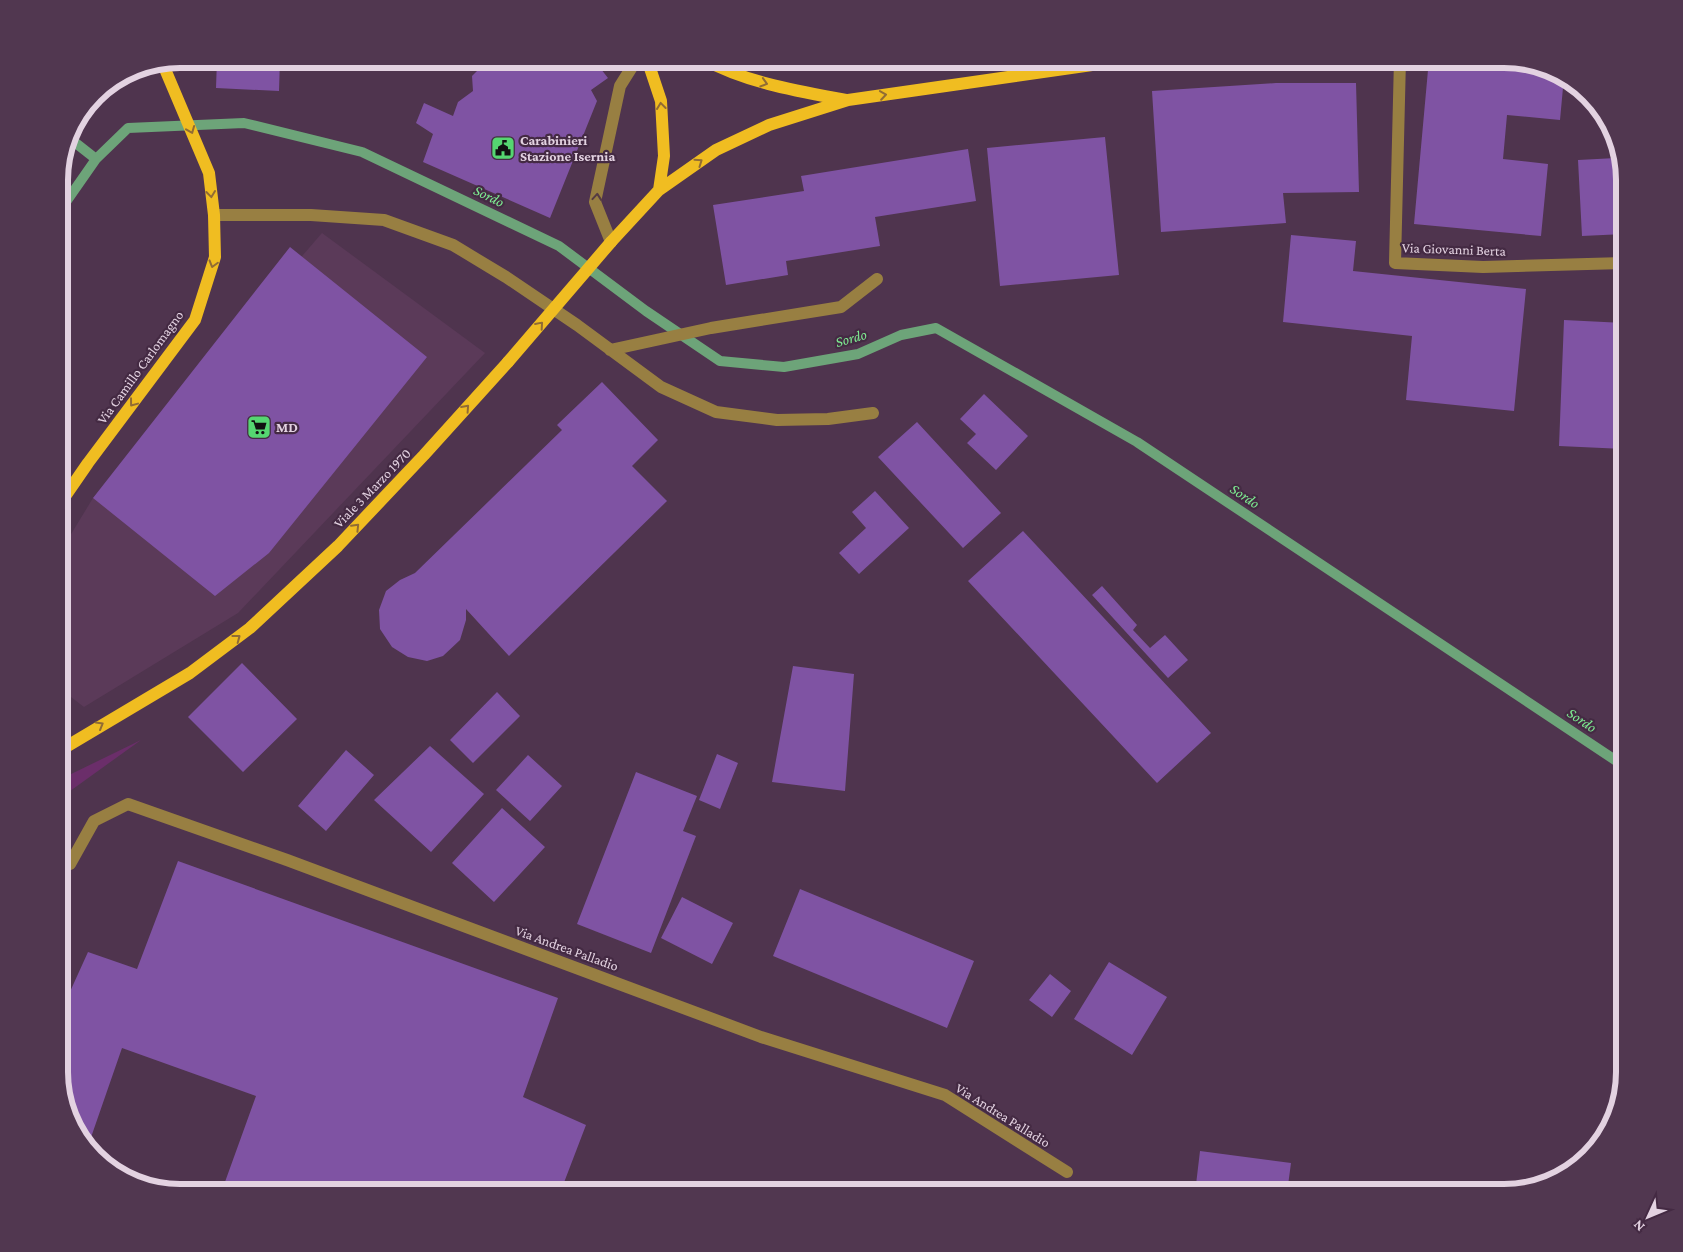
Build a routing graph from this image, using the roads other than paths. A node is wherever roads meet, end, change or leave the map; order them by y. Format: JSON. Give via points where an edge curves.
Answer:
{"nodes":[{"id":1,"x":165,"y":68,"type":"edge"},
{"id":2,"x":631,"y":68,"type":"edge"},
{"id":3,"x":650,"y":68,"type":"edge"},
{"id":4,"x":719,"y":68,"type":"edge"},
{"id":5,"x":1071,"y":68,"type":"edge"},
{"id":6,"x":1400,"y":68,"type":"edge"},
{"id":7,"x":848,"y":100,"type":"junction"},
{"id":8,"x":659,"y":190,"type":"junction"},
{"id":9,"x":214,"y":215,"type":"junction"},
{"id":10,"x":611,"y":242,"type":"junction"},
{"id":11,"x":1616,"y":263,"type":"edge"},
{"id":12,"x":877,"y":279,"type":"dead end"},
{"id":13,"x":610,"y":350,"type":"junction"},
{"id":14,"x":872,"y":413,"type":"dead end"},
{"id":15,"x":68,"y":492,"type":"edge"},
{"id":16,"x":68,"y":746,"type":"edge"},
{"id":17,"x":70,"y":864,"type":"dead end"},
{"id":18,"x":1067,"y":1172,"type":"dead end"}],
"edges":[{"from":1,"to":9,"type":"main road","name":"Via Camillo Carlomagno","one_way":true,"via":[[209,173]]},
{"from":10,"to":2,"type":"street","one_way":true,"via":[[595,202],[620,86]]},
{"from":8,"to":3,"type":"main road","one_way":true,"via":[[664,156],[661,101]]},
{"from":4,"to":7,"type":"main road","one_way":true,"via":[[786,89]]},
{"from":7,"to":5,"type":"main road","one_way":true},
{"from":6,"to":11,"type":"street","name":"Via Giovanni Berta","via":[[1395,263],[1483,267]]},
{"from":8,"to":7,"type":"main road","name":"Viale 3 Marzo 1970","one_way":true,"via":[[716,150],[769,125]]},
{"from":8,"to":10,"type":"main road","name":"Viale 3 Marzo 1970"},
{"from":9,"to":13,"type":"street","via":[[311,215],[384,220],[453,245],[514,282]]},
{"from":9,"to":15,"type":"main road","name":"Via Camillo Carlomagno","one_way":true,"via":[[215,257],[195,320]]},
{"from":16,"to":10,"type":"main road","name":"Viale 3 Marzo 1970","one_way":true,"bridge":true,"via":[[190,673],[250,628],[338,546],[424,455]]},
{"from":12,"to":13,"type":"street","via":[[841,306],[711,328]]},
{"from":13,"to":14,"type":"street","via":[[661,387],[716,412],[777,420],[828,419]]},
{"from":17,"to":18,"type":"street","name":"Via Andrea Palladio","via":[[94,821],[128,804],[761,1037],[945,1095]]}]}
